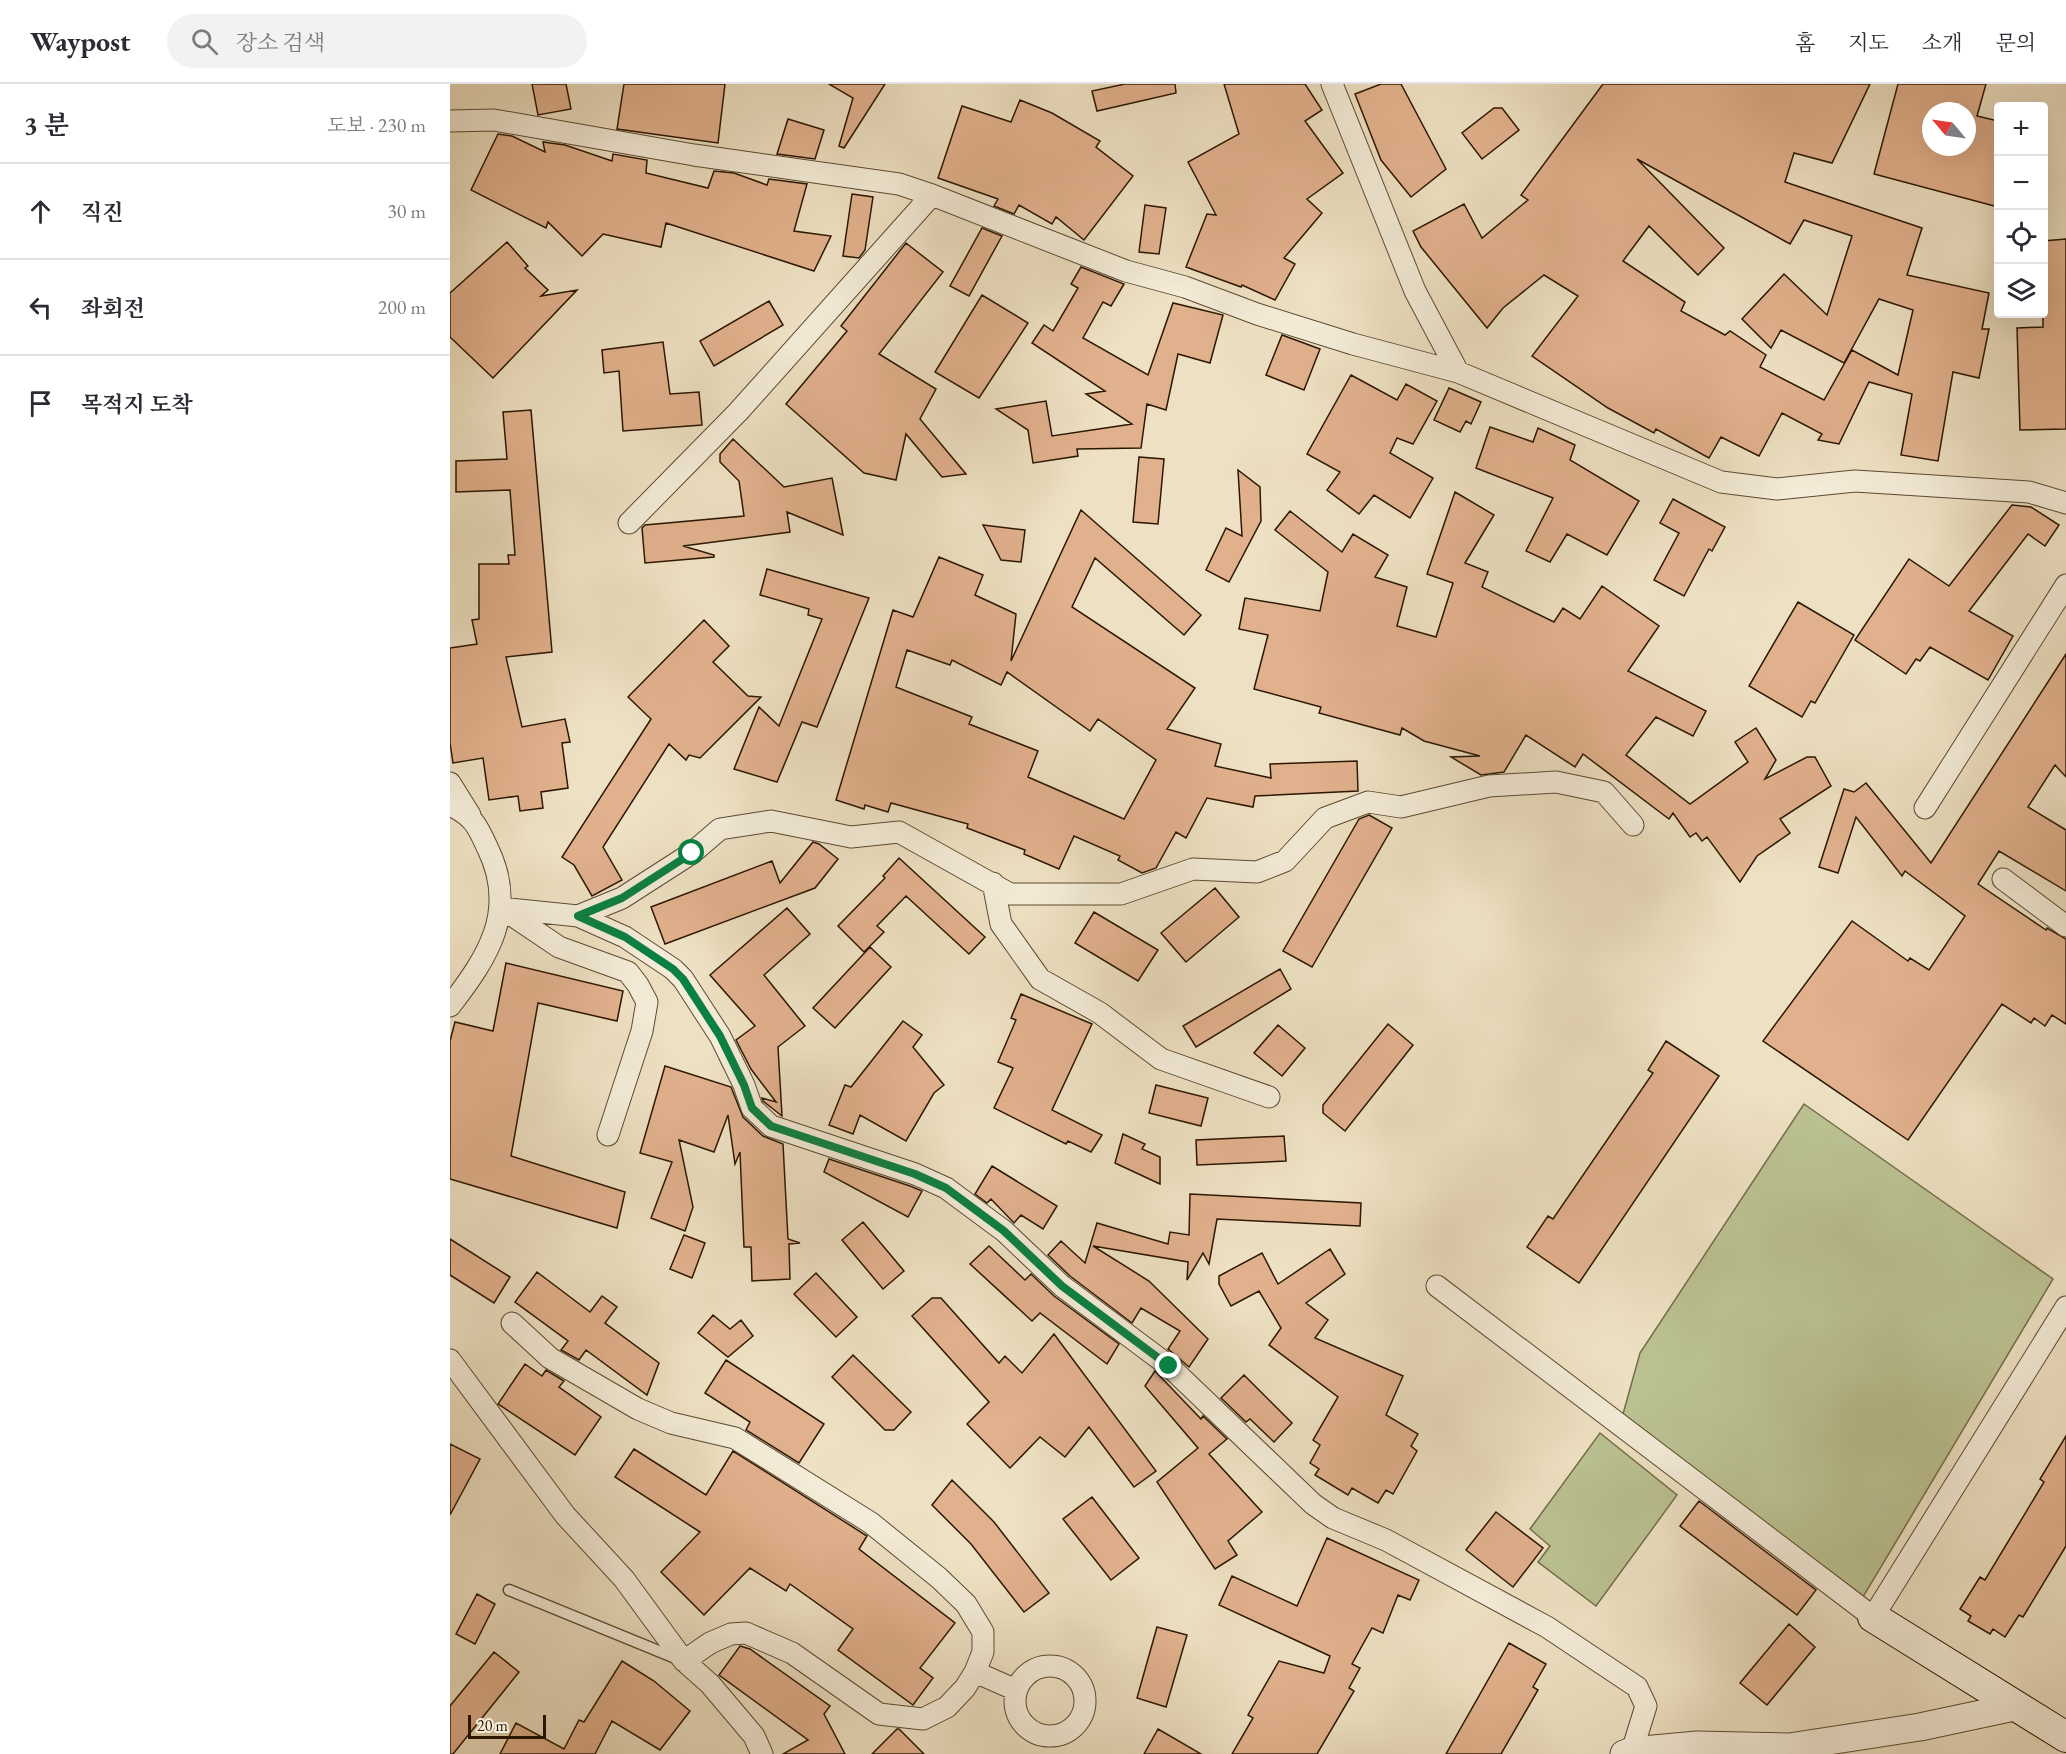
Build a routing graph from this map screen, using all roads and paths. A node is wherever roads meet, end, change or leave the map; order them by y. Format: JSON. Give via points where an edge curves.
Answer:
{"nodes":[{"id":1,"x":1332,"y":84,"type":"edge"},
{"id":2,"x":450,"y":121,"type":"edge"},
{"id":3,"x":932,"y":195,"type":"junction"},
{"id":4,"x":1458,"y":372,"type":"junction"},
{"id":5,"x":2066,"y":503,"type":"edge"},
{"id":6,"x":629,"y":523,"type":"dead end"},
{"id":7,"x":2066,"y":585,"type":"edge"},
{"id":8,"x":450,"y":783,"type":"edge"},
{"id":9,"x":450,"y":806,"type":"edge"},
{"id":10,"x":1925,"y":808,"type":"dead end"},
{"id":11,"x":470,"y":815,"type":"junction"},
{"id":12,"x":1633,"y":825,"type":"dead end"},
{"id":13,"x":2002,"y":879,"type":"dead end"},
{"id":14,"x":993,"y":883,"type":"junction"},
{"id":15,"x":501,"y":908,"type":"junction"},
{"id":16,"x":578,"y":916,"type":"junction"},
{"id":17,"x":2066,"y":926,"type":"edge"},
{"id":18,"x":450,"y":1006,"type":"edge"},
{"id":19,"x":1269,"y":1096,"type":"dead end"},
{"id":20,"x":608,"y":1135,"type":"dead end"},
{"id":21,"x":1437,"y":1286,"type":"dead end"},
{"id":22,"x":2066,"y":1307,"type":"edge"},
{"id":23,"x":512,"y":1323,"type":"dead end"},
{"id":24,"x":450,"y":1360,"type":"edge"},
{"id":25,"x":509,"y":1590,"type":"dead end"},
{"id":26,"x":1873,"y":1617,"type":"junction"},
{"id":27,"x":684,"y":1661,"type":"junction"},
{"id":28,"x":975,"y":1671,"type":"junction"},
{"id":29,"x":1016,"y":1690,"type":"dead end"},
{"id":30,"x":2014,"y":1707,"type":"junction"},
{"id":31,"x":2066,"y":1737,"type":"edge"},
{"id":32,"x":1628,"y":1752,"type":"edge"},
{"id":33,"x":762,"y":1754,"type":"edge"}],
"edges":[{"from":1,"to":4,"type":"street","via":[[1415,291]]},
{"from":2,"to":3,"type":"street","via":[[494,120],[694,155],[899,184]]},
{"from":3,"to":4,"type":"street","via":[[1126,271],[1353,344]]},
{"from":3,"to":6,"type":"street","via":[[738,412]]},
{"from":4,"to":5,"type":"street","via":[[1721,482],[1777,489],[1855,481],[2028,492]]},
{"from":7,"to":10,"type":"street"},
{"from":8,"to":11,"type":"street"},
{"from":9,"to":11,"type":"street"},
{"from":11,"to":15,"type":"street","via":[[494,861]]},
{"from":12,"to":14,"type":"street","via":[[1604,792],[1556,782],[1489,786],[1401,807],[1368,802],[1325,818],[1285,861],[1257,872],[1193,869],[1121,894],[1010,894]]},
{"from":13,"to":17,"type":"street"},
{"from":14,"to":16,"type":"street","via":[[899,832],[851,837],[771,821],[720,829],[692,853],[622,898]]},
{"from":14,"to":19,"type":"street","via":[[1001,924],[1040,979],[1100,1013],[1161,1059]]},
{"from":15,"to":16,"type":"street"},
{"from":15,"to":18,"type":"street","via":[[480,968]]},
{"from":15,"to":20,"type":"street","via":[[559,946],[628,972],[647,1002],[642,1030]]},
{"from":16,"to":32,"type":"street","via":[[625,937],[683,979],[720,1036],[752,1108],[771,1126],[946,1188],[1004,1231],[1062,1286],[1169,1366],[1313,1504],[1333,1518],[1386,1540],[1547,1628],[1638,1687],[1646,1706]]},
{"from":21,"to":26,"type":"street"},
{"from":22,"to":26,"type":"street"},
{"from":23,"to":28,"type":"street","via":[[550,1358],[638,1409],[671,1423],[735,1438],[871,1523],[966,1604],[983,1632],[983,1652]]},
{"from":24,"to":27,"type":"street","via":[[565,1515],[624,1579]]},
{"from":25,"to":27,"type":"lane"},
{"from":26,"to":30,"type":"main road"},
{"from":27,"to":28,"type":"street","via":[[710,1643],[731,1634],[746,1634],[792,1653],[879,1714],[923,1719],[947,1707]]},
{"from":27,"to":33,"type":"street","via":[[710,1684],[746,1727]]},
{"from":28,"to":29,"type":"street"},
{"from":30,"to":31,"type":"main road"},
{"from":30,"to":32,"type":"street","via":[[1920,1727],[1789,1747],[1697,1745]]}]}
